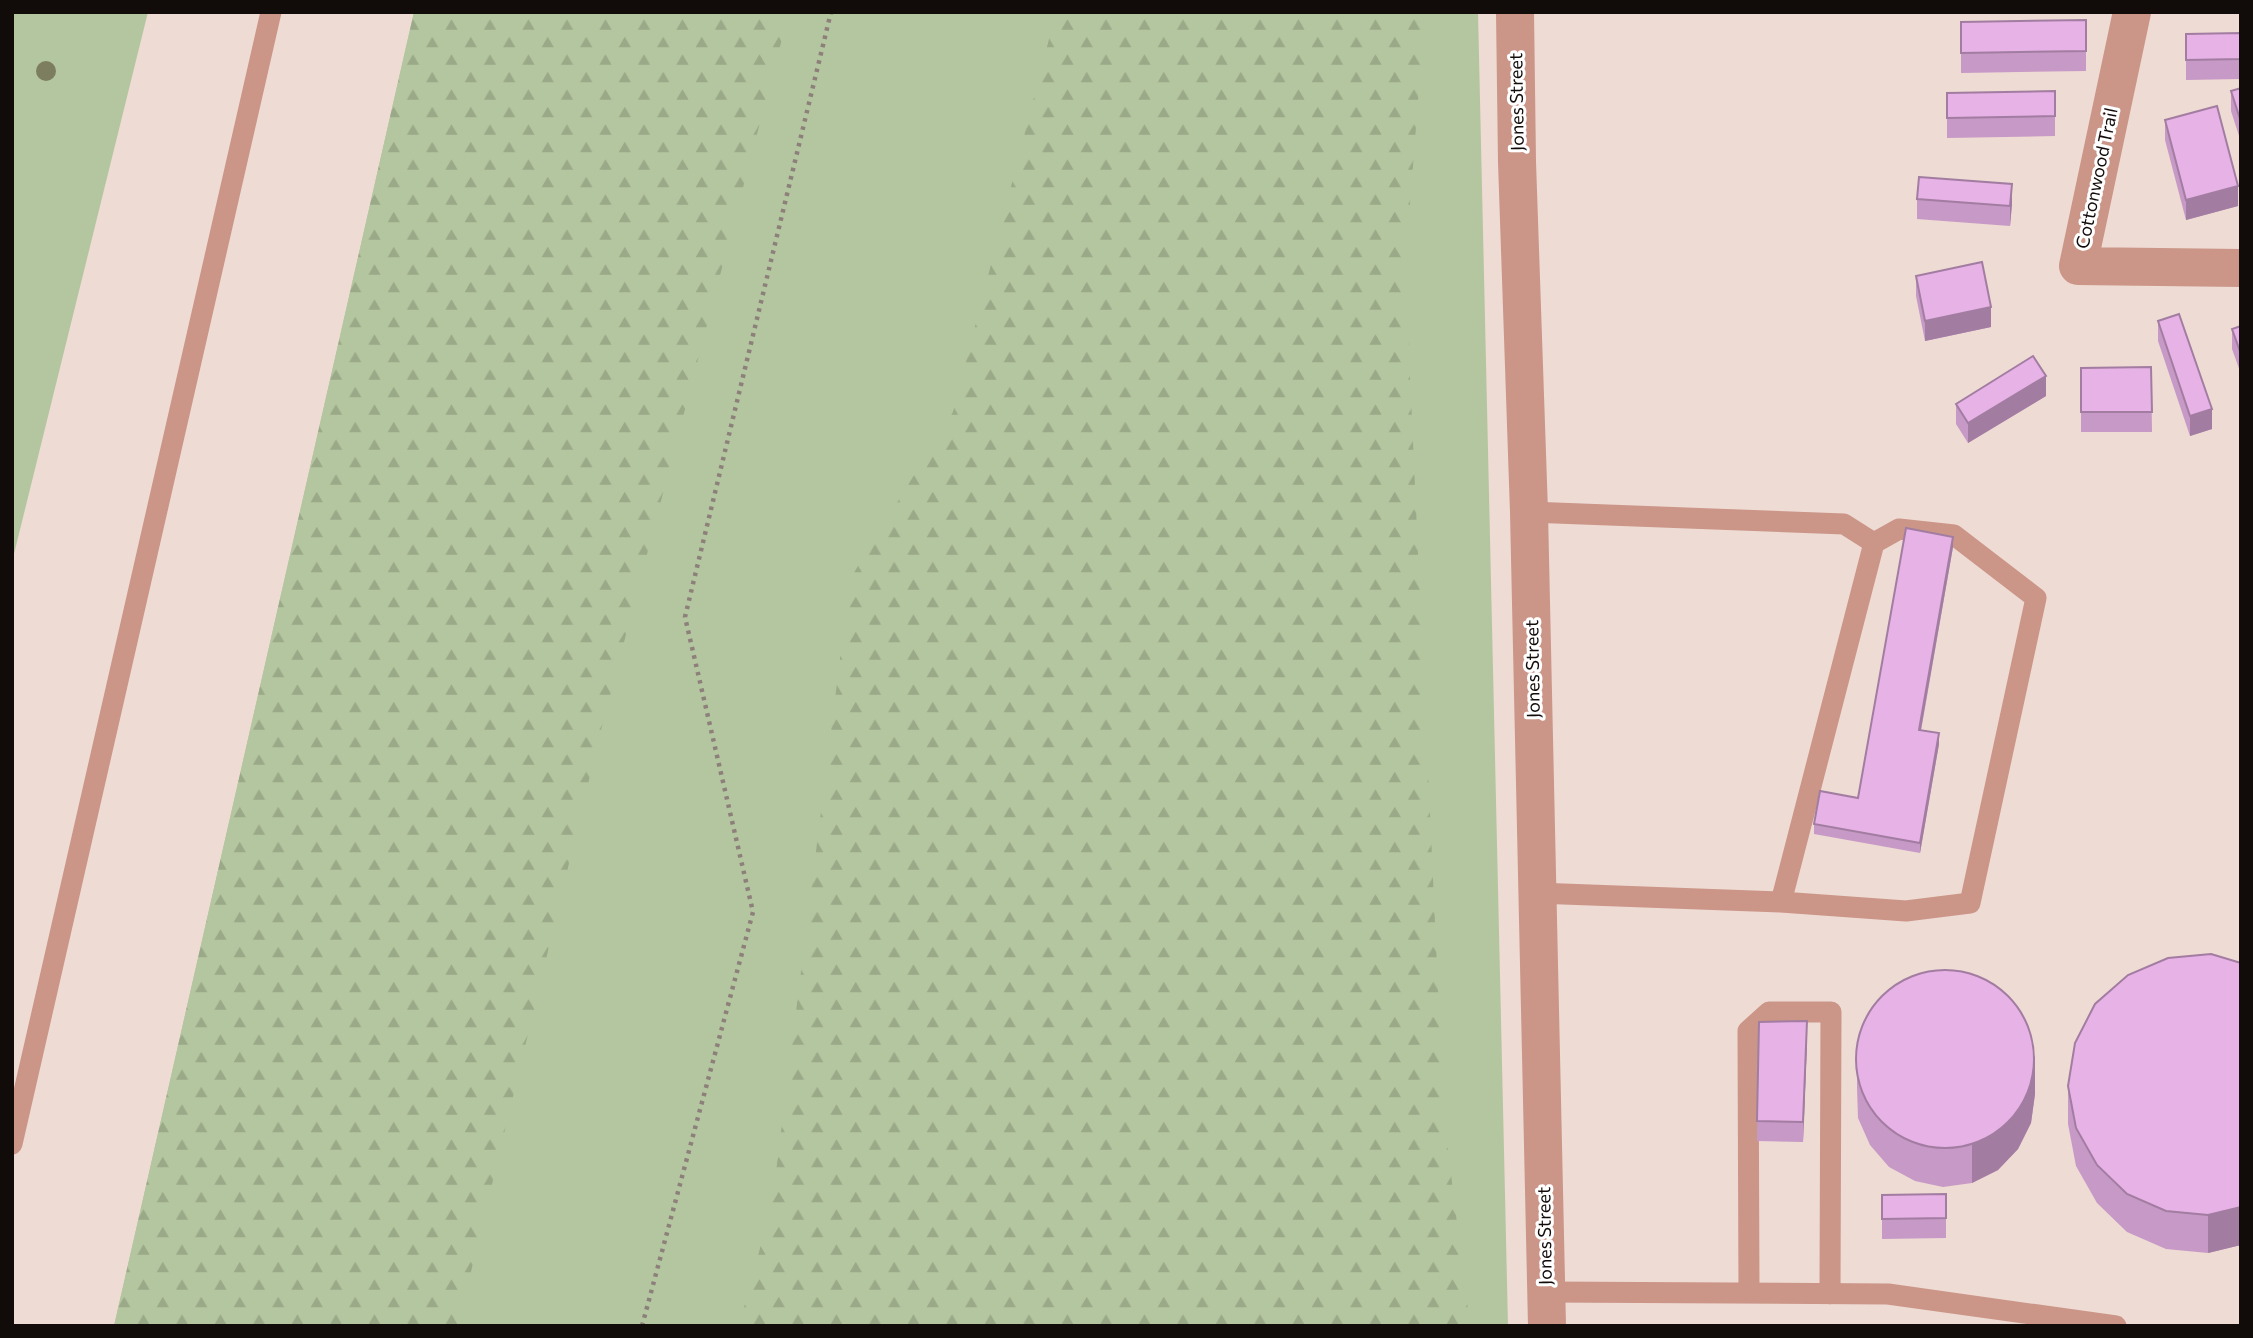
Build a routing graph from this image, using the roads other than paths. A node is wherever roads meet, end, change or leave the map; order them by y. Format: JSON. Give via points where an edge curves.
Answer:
{"nodes":[{"id":1,"x":271,"y":12,"type":"edge"},
{"id":2,"x":1515,"y":12,"type":"edge"},
{"id":3,"x":2132,"y":12,"type":"edge"},
{"id":4,"x":2241,"y":268,"type":"edge"},
{"id":5,"x":1529,"y":512,"type":"junction"},
{"id":6,"x":1874,"y":544,"type":"junction"},
{"id":7,"x":1536,"y":894,"type":"junction"},
{"id":8,"x":1781,"y":902,"type":"junction"},
{"id":9,"x":12,"y":1144,"type":"edge"},
{"id":10,"x":1749,"y":1293,"type":"junction"},
{"id":11,"x":1830,"y":1294,"type":"junction"},
{"id":12,"x":1546,"y":1309,"type":"edge"},
{"id":13,"x":2116,"y":1326,"type":"edge"}],
"edges":[{"from":1,"to":9,"type":"lane"},
{"from":2,"to":5,"type":"street","name":"Jones Street"},
{"from":3,"to":4,"type":"street","name":"Cottonwood Trail","via":[[2078,266]]},
{"from":5,"to":6,"type":"lane","via":[[1844,524]]},
{"from":5,"to":7,"type":"street","name":"Jones Street"},
{"from":6,"to":8,"type":"lane"},
{"from":6,"to":8,"type":"lane","via":[[1899,528],[1954,535],[2036,598],[1970,903],[1906,911]]},
{"from":7,"to":8,"type":"lane"},
{"from":7,"to":12,"type":"street","name":"Jones Street"},
{"from":10,"to":11,"type":"lane"},
{"from":10,"to":11,"type":"lane","via":[[1748,1031],[1769,1012],[1831,1012]]},
{"from":10,"to":12,"type":"lane"},
{"from":11,"to":13,"type":"lane","via":[[1888,1294]]}]}
